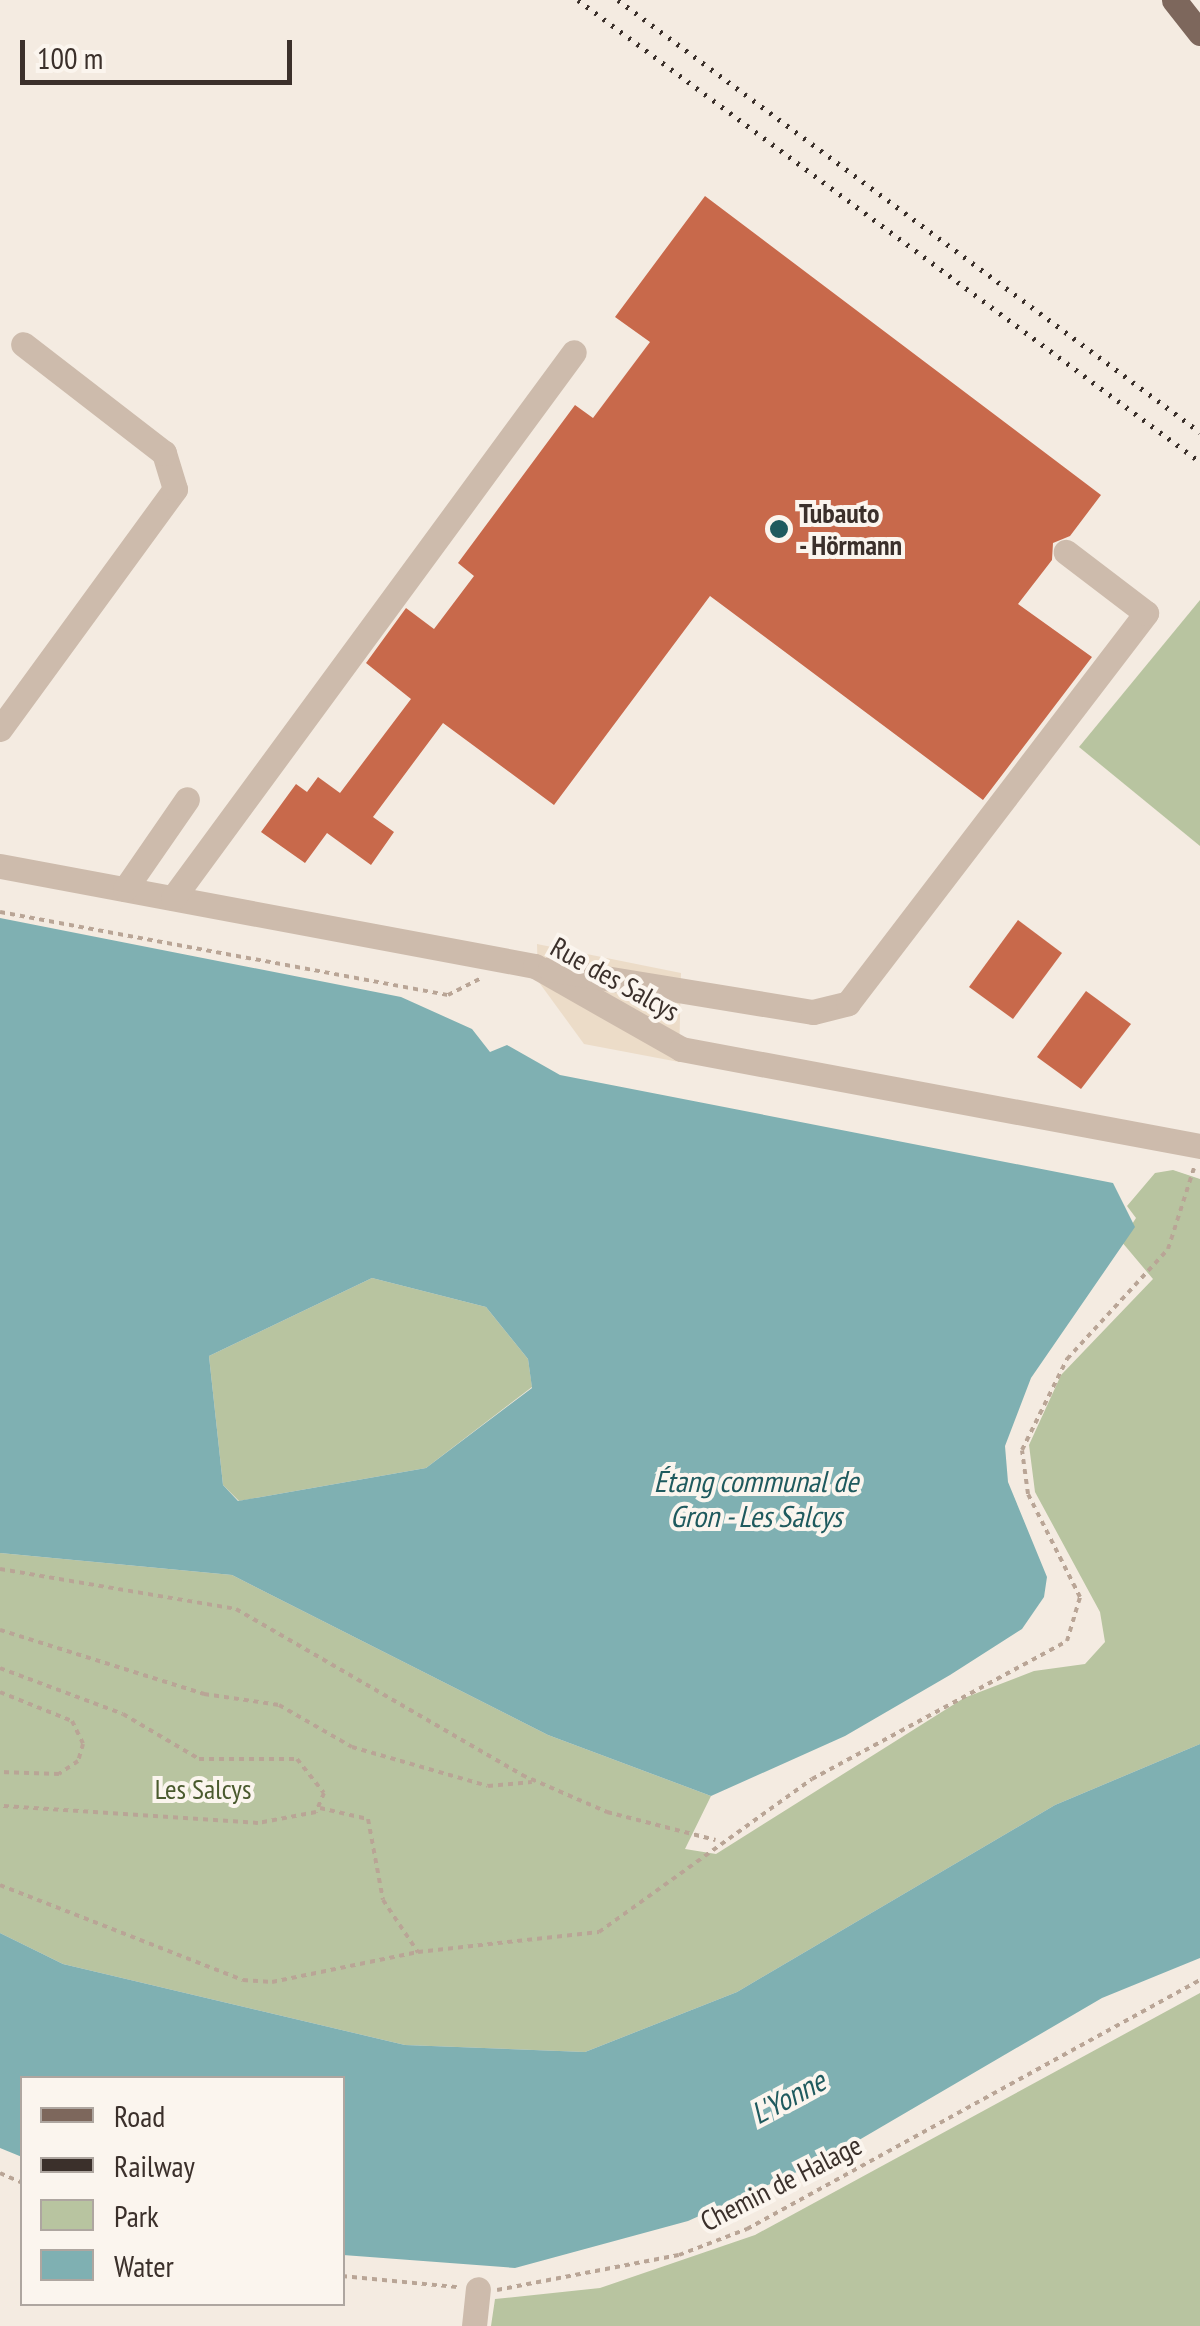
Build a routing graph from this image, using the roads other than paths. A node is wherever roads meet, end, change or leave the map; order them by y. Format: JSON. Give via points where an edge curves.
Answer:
{"nodes":[{"id":1,"x":1174,"y":0,"type":"edge"},
{"id":2,"x":1200,"y":33,"type":"edge"},
{"id":3,"x":23,"y":344,"type":"dead end"},
{"id":4,"x":574,"y":352,"type":"dead end"},
{"id":5,"x":1066,"y":552,"type":"dead end"},
{"id":6,"x":0,"y":729,"type":"edge"},
{"id":7,"x":186,"y":799,"type":"dead end"},
{"id":8,"x":0,"y":866,"type":"edge"},
{"id":9,"x":124,"y":889,"type":"junction"},
{"id":10,"x":173,"y":898,"type":"junction"},
{"id":11,"x":524,"y":964,"type":"junction"},
{"id":12,"x":1200,"y":1146,"type":"edge"},
{"id":13,"x":478,"y":2289,"type":"road end"},
{"id":14,"x":474,"y":2326,"type":"edge"}],
"edges":[{"from":1,"to":2,"type":"main road"},
{"from":3,"to":6,"type":"street","via":[[164,452],[175,488]]},
{"from":4,"to":10,"type":"street"},
{"from":5,"to":11,"type":"street","via":[[1146,612],[848,1003],[813,1012]]},
{"from":7,"to":9,"type":"street"},
{"from":8,"to":9,"type":"street","name":"Rue des Salcys"},
{"from":9,"to":10,"type":"street","name":"Rue des Salcys"},
{"from":10,"to":11,"type":"street","name":"Rue des Salcys"},
{"from":11,"to":12,"type":"street","name":"Rue des Salcys","via":[[681,1049]]},
{"from":13,"to":14,"type":"street"}]}
